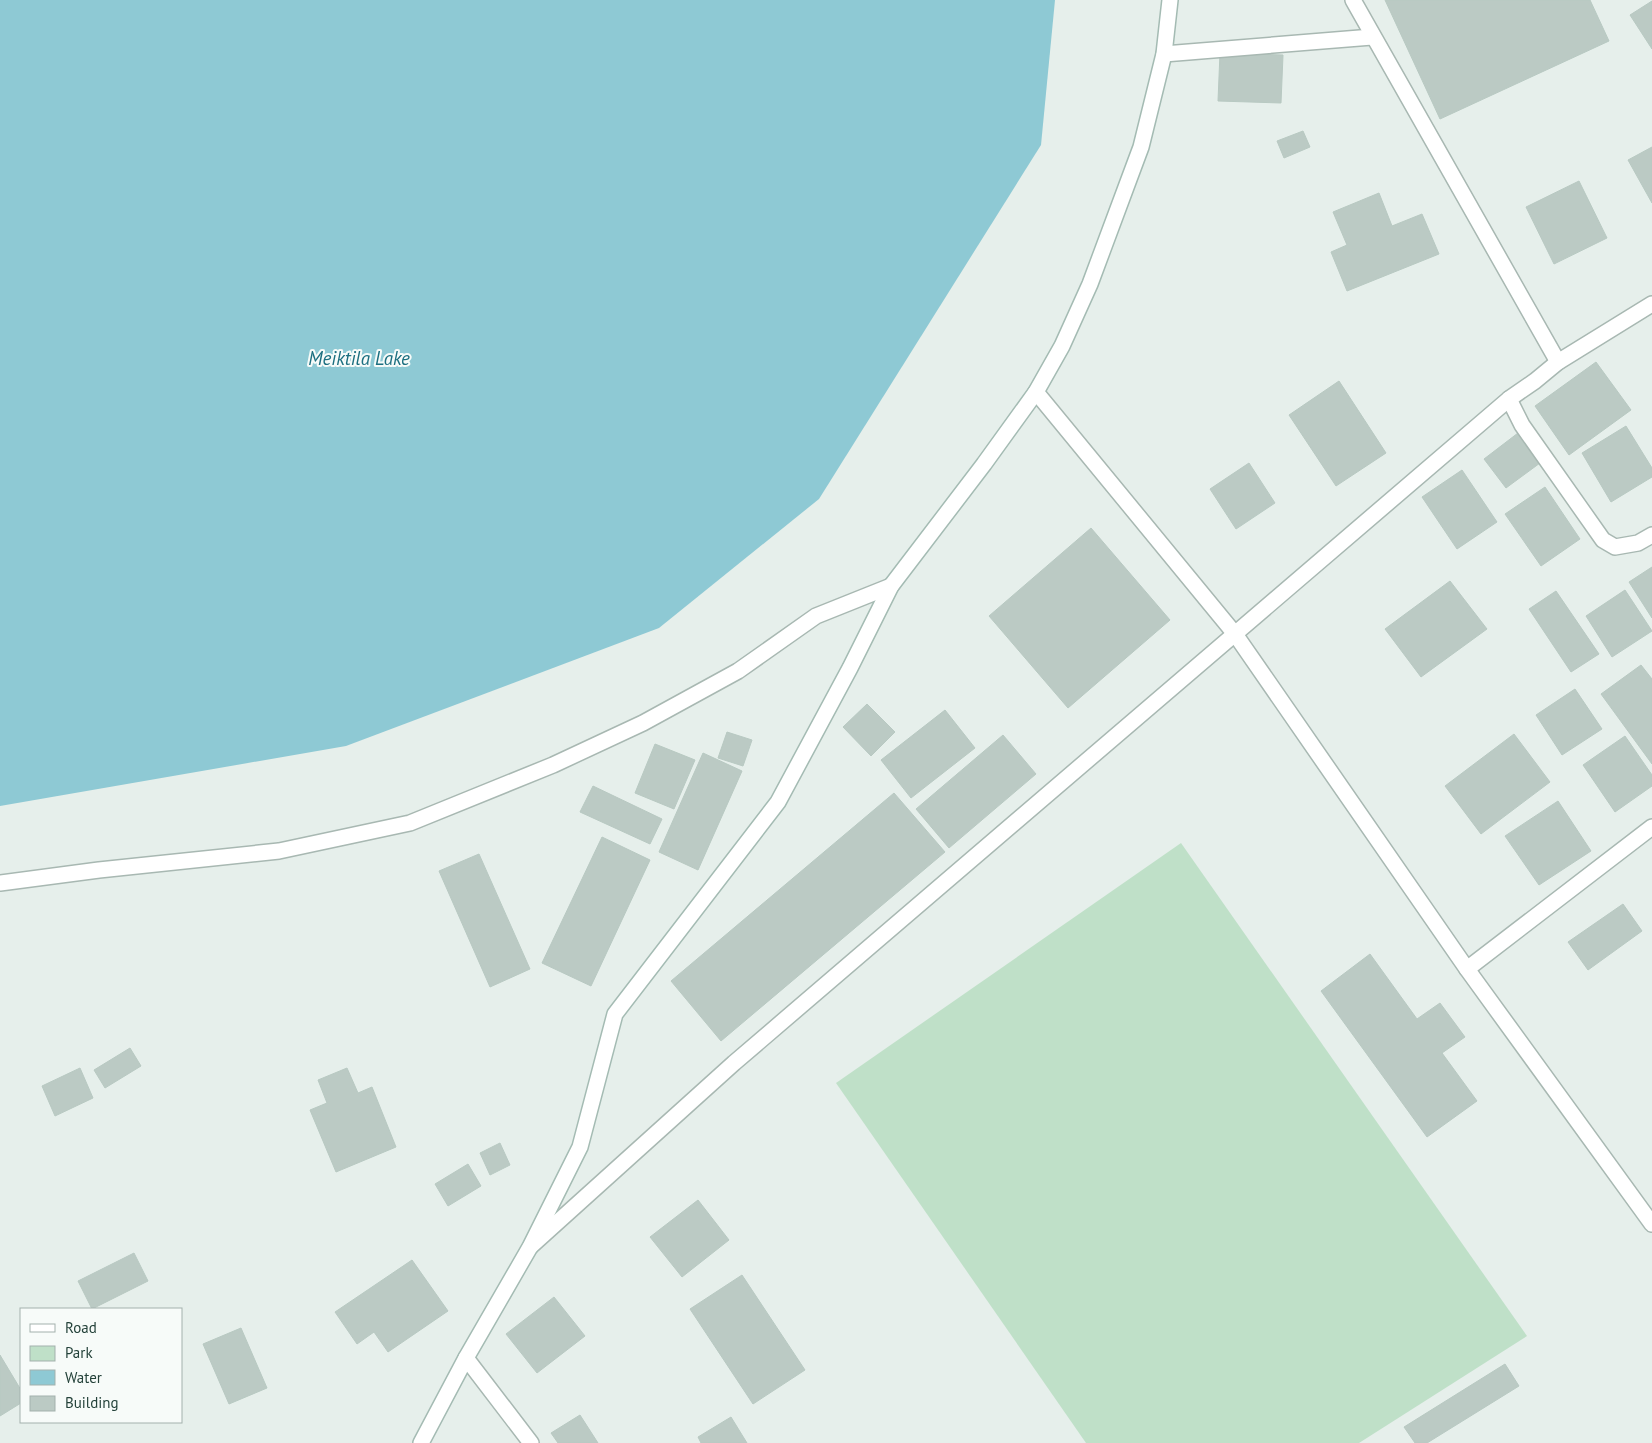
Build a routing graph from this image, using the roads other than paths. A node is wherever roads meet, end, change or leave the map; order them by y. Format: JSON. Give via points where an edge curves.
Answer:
{"nodes":[{"id":1,"x":1170,"y":0,"type":"edge"},
{"id":2,"x":1353,"y":0,"type":"edge"},
{"id":3,"x":1372,"y":36,"type":"junction"},
{"id":4,"x":1164,"y":54,"type":"junction"},
{"id":5,"x":1652,"y":304,"type":"edge"},
{"id":6,"x":1558,"y":362,"type":"junction"},
{"id":7,"x":1036,"y":392,"type":"junction"},
{"id":8,"x":1509,"y":399,"type":"junction"},
{"id":9,"x":1652,"y":535,"type":"edge"},
{"id":10,"x":892,"y":586,"type":"junction"},
{"id":11,"x":1235,"y":634,"type":"junction"},
{"id":12,"x":1652,"y":827,"type":"edge"},
{"id":13,"x":0,"y":883,"type":"edge"},
{"id":14,"x":1467,"y":969,"type":"junction"},
{"id":15,"x":1652,"y":1224,"type":"edge"},
{"id":16,"x":530,"y":1247,"type":"junction"},
{"id":17,"x":466,"y":1358,"type":"junction"},
{"id":18,"x":421,"y":1443,"type":"edge"},
{"id":19,"x":531,"y":1443,"type":"edge"}],
"edges":[{"from":1,"to":4,"type":"street"},
{"from":2,"to":3,"type":"street"},
{"from":3,"to":4,"type":"street"},
{"from":3,"to":6,"type":"street"},
{"from":4,"to":7,"type":"street","via":[[1141,147],[1090,284],[1062,346]]},
{"from":5,"to":6,"type":"street"},
{"from":6,"to":8,"type":"street"},
{"from":7,"to":10,"type":"street"},
{"from":7,"to":11,"type":"street"},
{"from":8,"to":9,"type":"street","via":[[1522,425],[1603,540],[1615,547],[1638,543]]},
{"from":8,"to":11,"type":"street"},
{"from":10,"to":13,"type":"street","via":[[816,616],[738,671],[643,723],[553,766],[410,823],[278,851]]},
{"from":10,"to":16,"type":"street","via":[[778,802],[615,1014],[580,1147]]},
{"from":11,"to":14,"type":"street"},
{"from":11,"to":16,"type":"street","via":[[734,1063]]},
{"from":12,"to":14,"type":"street"},
{"from":14,"to":15,"type":"street"},
{"from":16,"to":17,"type":"street"},
{"from":17,"to":18,"type":"street"},
{"from":17,"to":19,"type":"street"}]}
